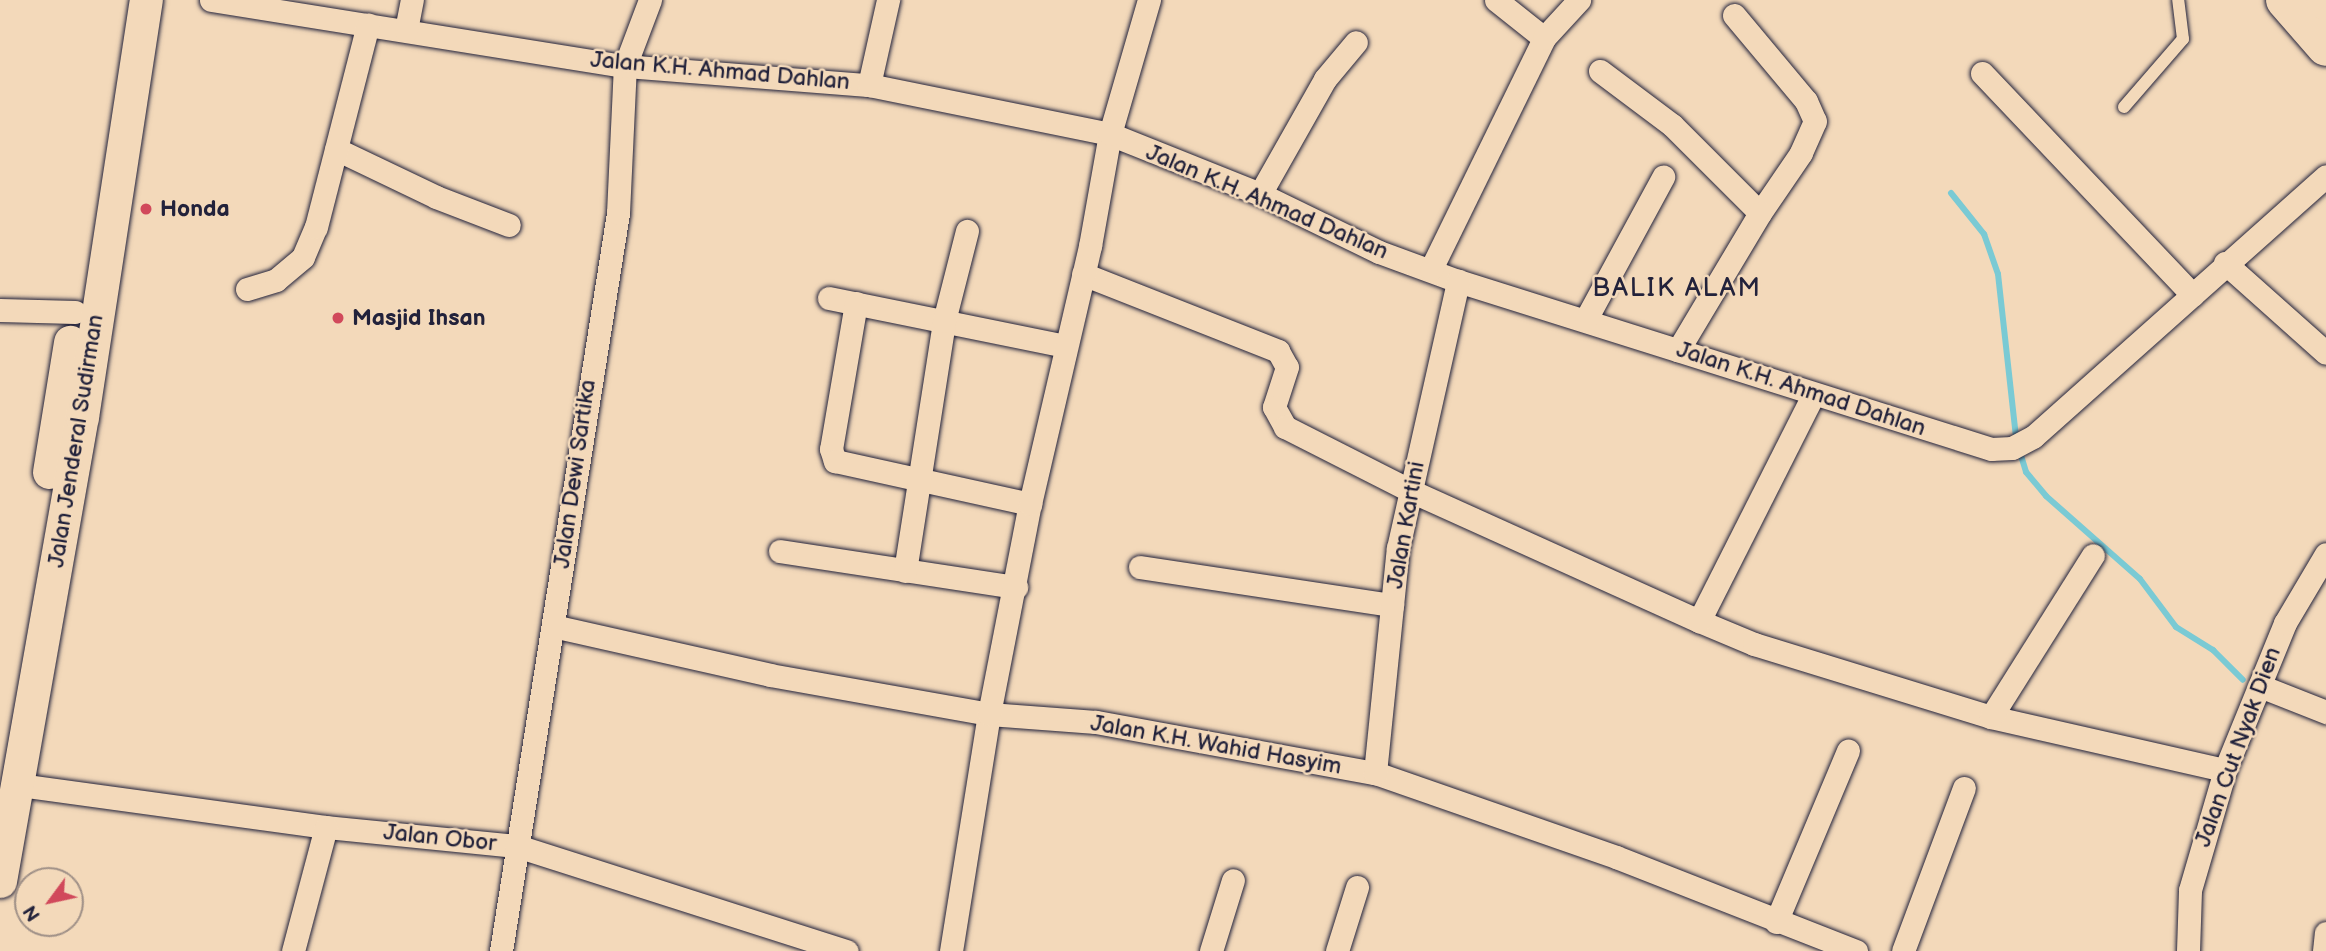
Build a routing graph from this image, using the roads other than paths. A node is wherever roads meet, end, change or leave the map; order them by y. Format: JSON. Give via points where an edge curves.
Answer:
{"nodes":[{"id":1,"x":124,"y":0,"type":"edge"},
{"id":2,"x":146,"y":0,"type":"edge"},
{"id":3,"x":211,"y":0,"type":"edge"},
{"id":4,"x":412,"y":0,"type":"edge"},
{"id":5,"x":650,"y":0,"type":"edge"},
{"id":6,"x":888,"y":0,"type":"edge"},
{"id":7,"x":1149,"y":0,"type":"edge"},
{"id":8,"x":1496,"y":0,"type":"edge"},
{"id":9,"x":1579,"y":0,"type":"edge"},
{"id":10,"x":2178,"y":0,"type":"edge"},
{"id":11,"x":2285,"y":0,"type":"edge"},
{"id":12,"x":1734,"y":15,"type":"dead end"},
{"id":13,"x":368,"y":25,"type":"junction"},
{"id":14,"x":406,"y":30,"type":"junction"},
{"id":15,"x":1544,"y":38,"type":"junction"},
{"id":16,"x":1356,"y":42,"type":"dead end"},
{"id":17,"x":2326,"y":47,"type":"edge"},
{"id":18,"x":625,"y":66,"type":"junction"},
{"id":19,"x":1601,"y":71,"type":"dead end"},
{"id":20,"x":1982,"y":73,"type":"dead end"},
{"id":21,"x":869,"y":85,"type":"junction"},
{"id":22,"x":2124,"y":107,"type":"dead end"},
{"id":23,"x":1110,"y":134,"type":"junction"},
{"id":24,"x":336,"y":149,"type":"junction"},
{"id":25,"x":2326,"y":176,"type":"edge"},
{"id":26,"x":1663,"y":177,"type":"dead end"},
{"id":27,"x":1260,"y":194,"type":"junction"},
{"id":28,"x":1760,"y":213,"type":"junction"},
{"id":29,"x":509,"y":225,"type":"dead end"},
{"id":30,"x":967,"y":231,"type":"dead end"},
{"id":31,"x":2225,"y":263,"type":"junction"},
{"id":32,"x":1430,"y":269,"type":"junction"},
{"id":33,"x":1083,"y":274,"type":"junction"},
{"id":34,"x":1458,"y":281,"type":"junction"},
{"id":35,"x":247,"y":289,"type":"dead end"},
{"id":36,"x":2193,"y":295,"type":"junction"},
{"id":37,"x":829,"y":298,"type":"dead end"},
{"id":38,"x":856,"y":303,"type":"junction"},
{"id":39,"x":0,"y":310,"type":"edge"},
{"id":40,"x":75,"y":312,"type":"junction"},
{"id":41,"x":1586,"y":319,"type":"junction"},
{"id":42,"x":944,"y":321,"type":"junction"},
{"id":43,"x":1065,"y":346,"type":"junction"},
{"id":44,"x":1678,"y":350,"type":"junction"},
{"id":45,"x":2326,"y":353,"type":"edge"},
{"id":46,"x":1813,"y":395,"type":"junction"},
{"id":47,"x":70,"y":415,"type":"junction"},
{"id":48,"x":921,"y":481,"type":"junction"},
{"id":49,"x":1411,"y":491,"type":"junction"},
{"id":50,"x":1030,"y":504,"type":"junction"},
{"id":51,"x":780,"y":551,"type":"dead end"},
{"id":52,"x":2326,"y":554,"type":"edge"},
{"id":53,"x":2093,"y":555,"type":"dead end"},
{"id":54,"x":1140,"y":566,"type":"dead end"},
{"id":55,"x":905,"y":571,"type":"junction"},
{"id":56,"x":1016,"y":587,"type":"junction"},
{"id":57,"x":1392,"y":605,"type":"junction"},
{"id":58,"x":1699,"y":621,"type":"junction"},
{"id":59,"x":553,"y":626,"type":"junction"},
{"id":60,"x":2260,"y":686,"type":"junction"},
{"id":61,"x":2326,"y":712,"type":"edge"},
{"id":62,"x":989,"y":715,"type":"junction"},
{"id":63,"x":1991,"y":717,"type":"junction"},
{"id":64,"x":1848,"y":751,"type":"dead end"},
{"id":65,"x":2225,"y":770,"type":"junction"},
{"id":66,"x":1375,"y":773,"type":"junction"},
{"id":67,"x":10,"y":778,"type":"edge"},
{"id":68,"x":1964,"y":788,"type":"dead end"},
{"id":69,"x":326,"y":827,"type":"junction"},
{"id":70,"x":517,"y":846,"type":"junction"},
{"id":71,"x":1233,"y":880,"type":"dead end"},
{"id":72,"x":0,"y":881,"type":"edge"},
{"id":73,"x":1357,"y":887,"type":"dead end"},
{"id":74,"x":1776,"y":922,"type":"junction"},
{"id":75,"x":2326,"y":933,"type":"edge"},
{"id":76,"x":293,"y":951,"type":"edge"},
{"id":77,"x":501,"y":951,"type":"edge"},
{"id":78,"x":846,"y":951,"type":"edge"},
{"id":79,"x":951,"y":951,"type":"edge"},
{"id":80,"x":1211,"y":951,"type":"edge"},
{"id":81,"x":1337,"y":951,"type":"edge"},
{"id":82,"x":1856,"y":951,"type":"edge"},
{"id":83,"x":1903,"y":951,"type":"edge"},
{"id":84,"x":2188,"y":951,"type":"edge"},
{"id":85,"x":2324,"y":951,"type":"edge"}],
"edges":[{"from":1,"to":40,"type":"street","name":"Jalan Jenderal Sudirman"},
{"from":2,"to":47,"type":"street","name":"Jalan Jenderal Sudirman"},
{"from":3,"to":13,"type":"street","name":"Jalan K.H. Ahmad Dahlan"},
{"from":4,"to":14,"type":"street"},
{"from":5,"to":18,"type":"street","name":"Jalan Dewi Sartika"},
{"from":6,"to":21,"type":"street"},
{"from":7,"to":23,"type":"street"},
{"from":8,"to":15,"type":"street"},
{"from":9,"to":15,"type":"street"},
{"from":10,"to":22,"type":"lane","via":[[2183,40]]},
{"from":11,"to":17,"type":"highway"},
{"from":12,"to":28,"type":"street","via":[[1806,101],[1815,121],[1801,153]]},
{"from":13,"to":14,"type":"street","name":"Jalan K.H. Ahmad Dahlan"},
{"from":13,"to":24,"type":"street"},
{"from":14,"to":18,"type":"street","name":"Jalan K.H. Ahmad Dahlan"},
{"from":15,"to":32,"type":"street"},
{"from":16,"to":27,"type":"street","via":[[1325,79]]},
{"from":18,"to":21,"type":"street","name":"Jalan K.H. Ahmad Dahlan"},
{"from":18,"to":59,"type":"street","name":"Jalan Dewi Sartika","via":[[618,213]]},
{"from":19,"to":28,"type":"street","via":[[1672,125]]},
{"from":20,"to":36,"type":"street"},
{"from":21,"to":23,"type":"street","name":"Jalan K.H. Ahmad Dahlan"},
{"from":23,"to":27,"type":"street","name":"Jalan K.H. Ahmad Dahlan"},
{"from":23,"to":33,"type":"street"},
{"from":24,"to":29,"type":"street","via":[[436,197]]},
{"from":24,"to":35,"type":"street","via":[[316,227],[303,257],[276,280]]},
{"from":25,"to":31,"type":"street"},
{"from":26,"to":41,"type":"street"},
{"from":27,"to":32,"type":"street","name":"Jalan K.H. Ahmad Dahlan","via":[[1379,252]]},
{"from":28,"to":44,"type":"street"},
{"from":30,"to":42,"type":"street"},
{"from":31,"to":36,"type":"street"},
{"from":31,"to":45,"type":"street"},
{"from":32,"to":34,"type":"street","name":"Jalan K.H. Ahmad Dahlan"},
{"from":33,"to":43,"type":"street"},
{"from":33,"to":49,"type":"street","via":[[1278,351],[1287,368],[1274,407],[1285,427]]},
{"from":34,"to":41,"type":"street","name":"Jalan K.H. Ahmad Dahlan"},
{"from":34,"to":49,"type":"street","name":"Jalan Kartini"},
{"from":36,"to":46,"type":"street","name":"Jalan K.H. Ahmad Dahlan","via":[[2032,437],[2012,448],[1991,449]]},
{"from":37,"to":38,"type":"street"},
{"from":38,"to":42,"type":"street"},
{"from":38,"to":48,"type":"street","via":[[832,456],[841,465]]},
{"from":39,"to":40,"type":"street"},
{"from":40,"to":47,"type":"street","name":"Jalan Jenderal Sudirman"},
{"from":41,"to":44,"type":"street","name":"Jalan K.H. Ahmad Dahlan"},
{"from":42,"to":43,"type":"street"},
{"from":42,"to":48,"type":"street"},
{"from":43,"to":50,"type":"street"},
{"from":44,"to":46,"type":"street","name":"Jalan K.H. Ahmad Dahlan"},
{"from":46,"to":58,"type":"street"},
{"from":47,"to":67,"type":"street","name":"Jalan Jenderal Sudirman"},
{"from":48,"to":50,"type":"street"},
{"from":48,"to":55,"type":"street"},
{"from":49,"to":57,"type":"street","name":"Jalan Kartini"},
{"from":49,"to":58,"type":"street"},
{"from":50,"to":56,"type":"street"},
{"from":51,"to":55,"type":"street"},
{"from":52,"to":60,"type":"street","name":"Jalan Cut Nyak Dien","via":[[2285,623]]},
{"from":53,"to":63,"type":"street"},
{"from":54,"to":57,"type":"street"},
{"from":55,"to":56,"type":"street"},
{"from":56,"to":62,"type":"street"},
{"from":57,"to":66,"type":"street","name":"Jalan Kartini"},
{"from":58,"to":63,"type":"street","via":[[1754,644]]},
{"from":59,"to":62,"type":"street","name":"Jalan K.H. Wahid Hasyim","via":[[770,674]]},
{"from":59,"to":70,"type":"street","name":"Jalan Dewi Sartika"},
{"from":60,"to":61,"type":"street"},
{"from":60,"to":65,"type":"street","name":"Jalan Cut Nyak Dien"},
{"from":62,"to":66,"type":"street","name":"Jalan K.H. Wahid Hasyim","via":[[1096,722]]},
{"from":62,"to":79,"type":"street"},
{"from":63,"to":65,"type":"street"},
{"from":64,"to":74,"type":"street"},
{"from":65,"to":84,"type":"street","name":"Jalan Cut Nyak Dien","via":[[2190,890]]},
{"from":66,"to":74,"type":"street","name":"Jalan K.H. Wahid Hasyim","via":[[1616,857]]},
{"from":67,"to":69,"type":"street","name":"Jalan Obor"},
{"from":67,"to":72,"type":"street","name":"Jalan Jenderal Sudirman"},
{"from":68,"to":83,"type":"street"},
{"from":69,"to":70,"type":"street","name":"Jalan Obor"},
{"from":69,"to":76,"type":"street"},
{"from":70,"to":77,"type":"street","name":"Jalan Dewi Sartika"},
{"from":70,"to":78,"type":"street","name":"Jalan Obor"},
{"from":71,"to":80,"type":"street"},
{"from":73,"to":81,"type":"street"},
{"from":74,"to":82,"type":"street","name":"Jalan K.H. Wahid Hasyim"},
{"from":75,"to":85,"type":"street"}]}
